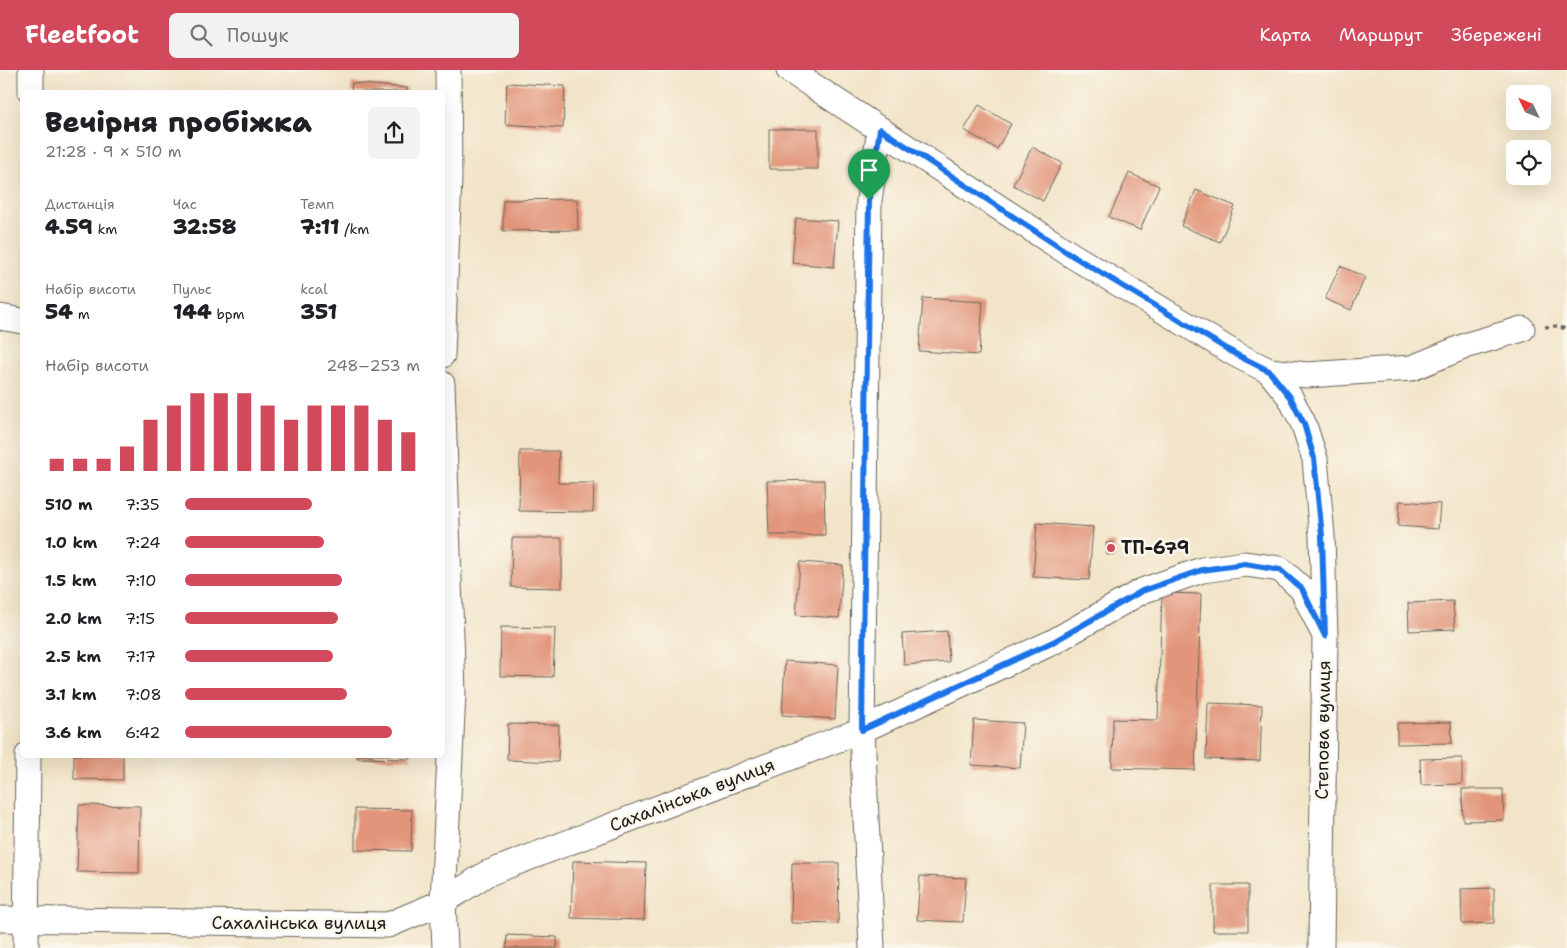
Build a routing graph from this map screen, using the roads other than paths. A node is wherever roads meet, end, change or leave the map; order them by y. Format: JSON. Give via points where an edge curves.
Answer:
{"nodes":[{"id":1,"x":30,"y":70,"type":"edge"},
{"id":2,"x":448,"y":70,"type":"edge"},
{"id":3,"x":789,"y":70,"type":"edge"},
{"id":4,"x":31,"y":90,"type":"edge"},
{"id":5,"x":880,"y":129,"type":"junction"},
{"id":6,"x":445,"y":279,"type":"edge"},
{"id":7,"x":0,"y":317,"type":"edge"},
{"id":8,"x":20,"y":321,"type":"edge"},
{"id":9,"x":1522,"y":329,"type":"dead end"},
{"id":10,"x":1269,"y":371,"type":"junction"},
{"id":11,"x":445,"y":468,"type":"edge"},
{"id":12,"x":1325,"y":636,"type":"junction"},
{"id":13,"x":862,"y":730,"type":"junction"},
{"id":14,"x":28,"y":758,"type":"edge"},
{"id":15,"x":443,"y":902,"type":"junction"},
{"id":16,"x":0,"y":920,"type":"edge"},
{"id":17,"x":26,"y":920,"type":"junction"},
{"id":18,"x":26,"y":948,"type":"edge"},
{"id":19,"x":445,"y":948,"type":"edge"},
{"id":20,"x":872,"y":948,"type":"edge"},
{"id":21,"x":1321,"y":948,"type":"edge"}],
"edges":[{"from":1,"to":4,"type":"street"},
{"from":2,"to":6,"type":"street","via":[[449,177]]},
{"from":3,"to":5,"type":"street","name":"Степова вулиця"},
{"from":5,"to":10,"type":"street","name":"Степова вулиця","via":[[1073,256]]},
{"from":5,"to":13,"type":"street","via":[[869,200]]},
{"from":7,"to":8,"type":"street"},
{"from":9,"to":10,"type":"street","via":[[1468,344],[1412,368],[1307,375]]},
{"from":10,"to":12,"type":"street","name":"Степова вулиця","via":[[1290,397],[1304,424],[1314,458],[1322,536]]},
{"from":11,"to":15,"type":"street","via":[[453,693]]},
{"from":12,"to":13,"type":"street","name":"Сахалінська вулиця","via":[[1302,589],[1280,570],[1245,564],[1202,570],[1142,591],[1053,642]]},
{"from":12,"to":21,"type":"street","name":"Степова вулиця"},
{"from":13,"to":15,"type":"street","name":"Сахалінська вулиця","via":[[486,874]]},
{"from":13,"to":20,"type":"street"},
{"from":14,"to":17,"type":"street"},
{"from":15,"to":17,"type":"street","name":"Сахалінська вулиця","via":[[388,925]]},
{"from":15,"to":19,"type":"street"},
{"from":16,"to":17,"type":"street","name":"Сахалінська вулиця"},
{"from":17,"to":18,"type":"street"}]}
